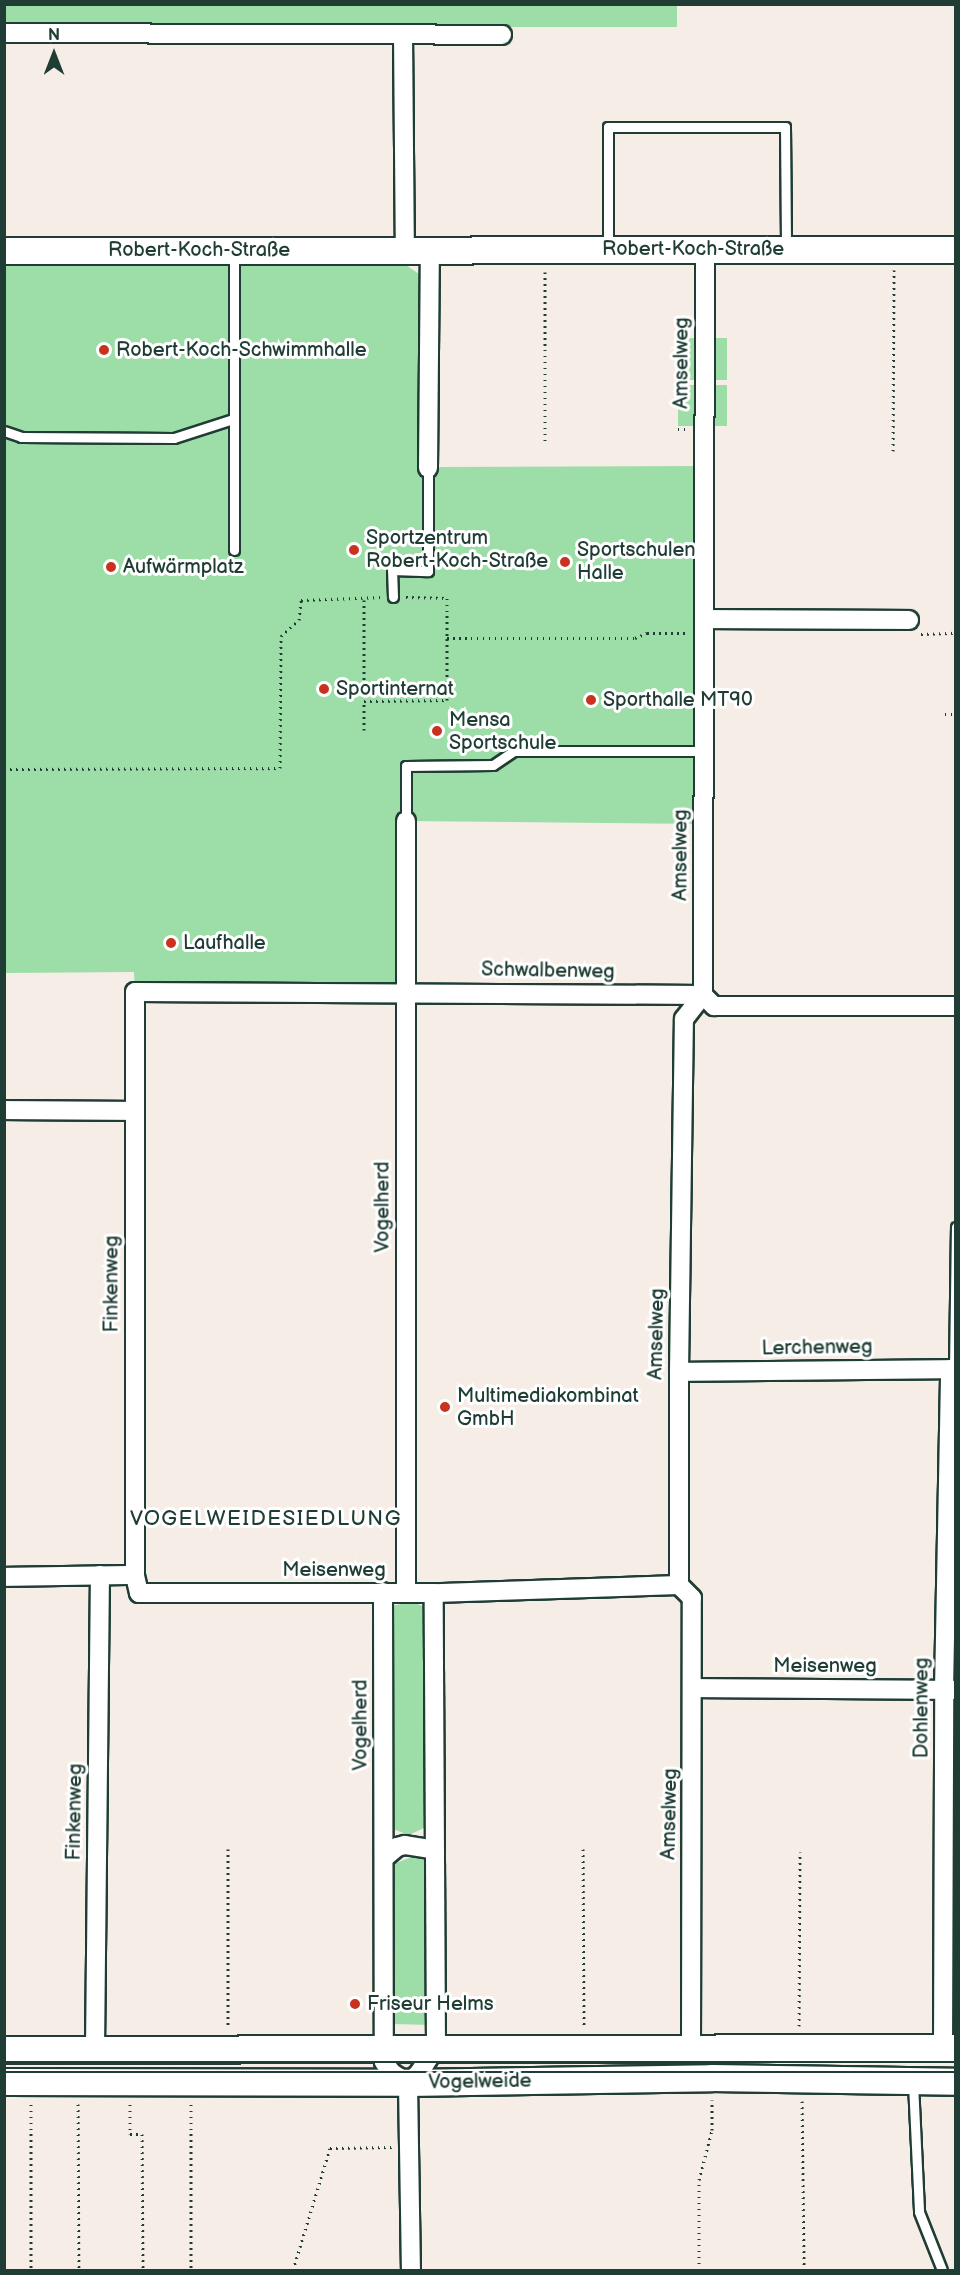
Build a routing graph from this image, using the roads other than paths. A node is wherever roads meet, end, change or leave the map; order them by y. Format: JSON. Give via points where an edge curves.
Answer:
{"nodes":[{"id":1,"x":4,"y":33,"type":"edge"},
{"id":2,"x":403,"y":34,"type":"junction"},
{"id":3,"x":502,"y":34,"type":"dead end"},
{"id":4,"x":608,"y":249,"type":"junction"},
{"id":5,"x":786,"y":249,"type":"junction"},
{"id":6,"x":234,"y":250,"type":"junction"},
{"id":7,"x":418,"y":250,"type":"junction"},
{"id":8,"x":705,"y":250,"type":"junction"},
{"id":9,"x":956,"y":250,"type":"edge"},
{"id":10,"x":4,"y":251,"type":"edge"},
{"id":11,"x":233,"y":419,"type":"junction"},
{"id":12,"x":4,"y":430,"type":"edge"},
{"id":13,"x":428,"y":468,"type":"joint"},
{"id":14,"x":234,"y":550,"type":"dead end"},
{"id":15,"x":393,"y":597,"type":"road end"},
{"id":16,"x":909,"y":620,"type":"road end"},
{"id":17,"x":704,"y":626,"type":"junction"},
{"id":18,"x":703,"y":752,"type":"junction"},
{"id":19,"x":406,"y":821,"type":"joint"},
{"id":20,"x":135,"y":992,"type":"joint"},
{"id":21,"x":405,"y":992,"type":"junction"},
{"id":22,"x":703,"y":995,"type":"junction"},
{"id":23,"x":956,"y":1006,"type":"edge"},
{"id":24,"x":4,"y":1110,"type":"edge"},
{"id":25,"x":134,"y":1110,"type":"junction"},
{"id":26,"x":956,"y":1227,"type":"edge"},
{"id":27,"x":953,"y":1370,"type":"edge"},
{"id":28,"x":679,"y":1372,"type":"junction"},
{"id":29,"x":100,"y":1575,"type":"junction"},
{"id":30,"x":135,"y":1575,"type":"junction"},
{"id":31,"x":4,"y":1577,"type":"edge"},
{"id":32,"x":679,"y":1585,"type":"junction"},
{"id":33,"x":383,"y":1592,"type":"junction"},
{"id":34,"x":406,"y":1592,"type":"junction"},
{"id":35,"x":434,"y":1593,"type":"junction"},
{"id":36,"x":694,"y":1688,"type":"junction"},
{"id":37,"x":950,"y":1690,"type":"edge"},
{"id":38,"x":435,"y":1850,"type":"junction"},
{"id":39,"x":384,"y":1857,"type":"junction"},
{"id":40,"x":385,"y":2047,"type":"junction"},
{"id":41,"x":436,"y":2047,"type":"junction"},
{"id":42,"x":949,"y":2048,"type":"edge"},
{"id":43,"x":95,"y":2049,"type":"junction"},
{"id":44,"x":691,"y":2049,"type":"junction"},
{"id":45,"x":4,"y":2050,"type":"edge"},
{"id":46,"x":913,"y":2080,"type":"junction"},
{"id":47,"x":4,"y":2082,"type":"edge"},
{"id":48,"x":956,"y":2082,"type":"edge"},
{"id":49,"x":408,"y":2083,"type":"junction"},
{"id":50,"x":411,"y":2271,"type":"edge"},
{"id":51,"x":942,"y":2271,"type":"edge"}],
"edges":[{"from":1,"to":2,"type":"street"},
{"from":2,"to":3,"type":"street"},
{"from":2,"to":7,"type":"street"},
{"from":4,"to":5,"type":"lane","via":[[608,127],[785,127]]},
{"from":4,"to":7,"type":"street","name":"Robert-Koch-Straße"},
{"from":4,"to":8,"type":"street","name":"Robert-Koch-Straße"},
{"from":5,"to":8,"type":"street","name":"Robert-Koch-Straße"},
{"from":5,"to":9,"type":"street","name":"Robert-Koch-Straße"},
{"from":6,"to":7,"type":"street","name":"Robert-Koch-Straße"},
{"from":6,"to":10,"type":"street","name":"Robert-Koch-Straße"},
{"from":6,"to":11,"type":"lane"},
{"from":7,"to":13,"type":"street"},
{"from":8,"to":17,"type":"street","name":"Amselweg"},
{"from":11,"to":12,"type":"lane","via":[[174,438],[21,438]]},
{"from":11,"to":14,"type":"lane"},
{"from":13,"to":15,"type":"lane","via":[[428,571],[392,570]]},
{"from":16,"to":17,"type":"street"},
{"from":17,"to":18,"type":"street","name":"Amselweg"},
{"from":18,"to":19,"type":"lane","via":[[514,752],[493,765],[406,766]]},
{"from":18,"to":22,"type":"street","name":"Amselweg"},
{"from":19,"to":21,"type":"street","name":"Vogelherd"},
{"from":20,"to":21,"type":"street","name":"Schwalbenweg"},
{"from":20,"to":25,"type":"street","name":"Finkenweg"},
{"from":21,"to":22,"type":"street","name":"Schwalbenweg"},
{"from":21,"to":34,"type":"street","name":"Vogelherd"},
{"from":22,"to":23,"type":"street","name":"Schwalbenweg","via":[[714,1006]]},
{"from":22,"to":28,"type":"street","name":"Amselweg","via":[[684,1019]]},
{"from":24,"to":25,"type":"street"},
{"from":25,"to":30,"type":"street","name":"Finkenweg"},
{"from":26,"to":27,"type":"lane"},
{"from":27,"to":28,"type":"street","name":"Lerchenweg"},
{"from":27,"to":37,"type":"street","name":"Dohlenweg"},
{"from":28,"to":32,"type":"street","name":"Amselweg"},
{"from":29,"to":30,"type":"street"},
{"from":29,"to":31,"type":"street"},
{"from":29,"to":43,"type":"street","name":"Finkenweg"},
{"from":30,"to":33,"type":"street","name":"Meisenweg","via":[[139,1593]]},
{"from":32,"to":35,"type":"street","name":"Meisenweg"},
{"from":32,"to":36,"type":"street","name":"Amselweg","via":[[692,1598]]},
{"from":33,"to":34,"type":"street","name":"Meisenweg"},
{"from":33,"to":39,"type":"street","name":"Vogelherd"},
{"from":34,"to":35,"type":"street","name":"Meisenweg"},
{"from":35,"to":38,"type":"street"},
{"from":36,"to":37,"type":"street","name":"Meisenweg"},
{"from":36,"to":44,"type":"street","name":"Amselweg"},
{"from":37,"to":42,"type":"street","name":"Dohlenweg"},
{"from":38,"to":39,"type":"street","via":[[405,1845]]},
{"from":38,"to":41,"type":"street"},
{"from":39,"to":40,"type":"street","name":"Vogelherd"},
{"from":40,"to":41,"type":"street","name":"Vogelweide"},
{"from":40,"to":43,"type":"street","name":"Vogelweide"},
{"from":40,"to":49,"type":"street","name":"Vogelherd","via":[[384,2062],[392,2073]]},
{"from":41,"to":44,"type":"street","name":"Vogelweide"},
{"from":41,"to":49,"type":"street"},
{"from":42,"to":44,"type":"street","name":"Vogelweide"},
{"from":43,"to":45,"type":"street","name":"Vogelweide"},
{"from":46,"to":48,"type":"street","name":"Vogelweide"},
{"from":46,"to":49,"type":"street","name":"Vogelweide","via":[[712,2078]]},
{"from":46,"to":51,"type":"lane","via":[[919,2212]]},
{"from":47,"to":49,"type":"street","name":"Vogelweide"},
{"from":49,"to":50,"type":"street"}]}
